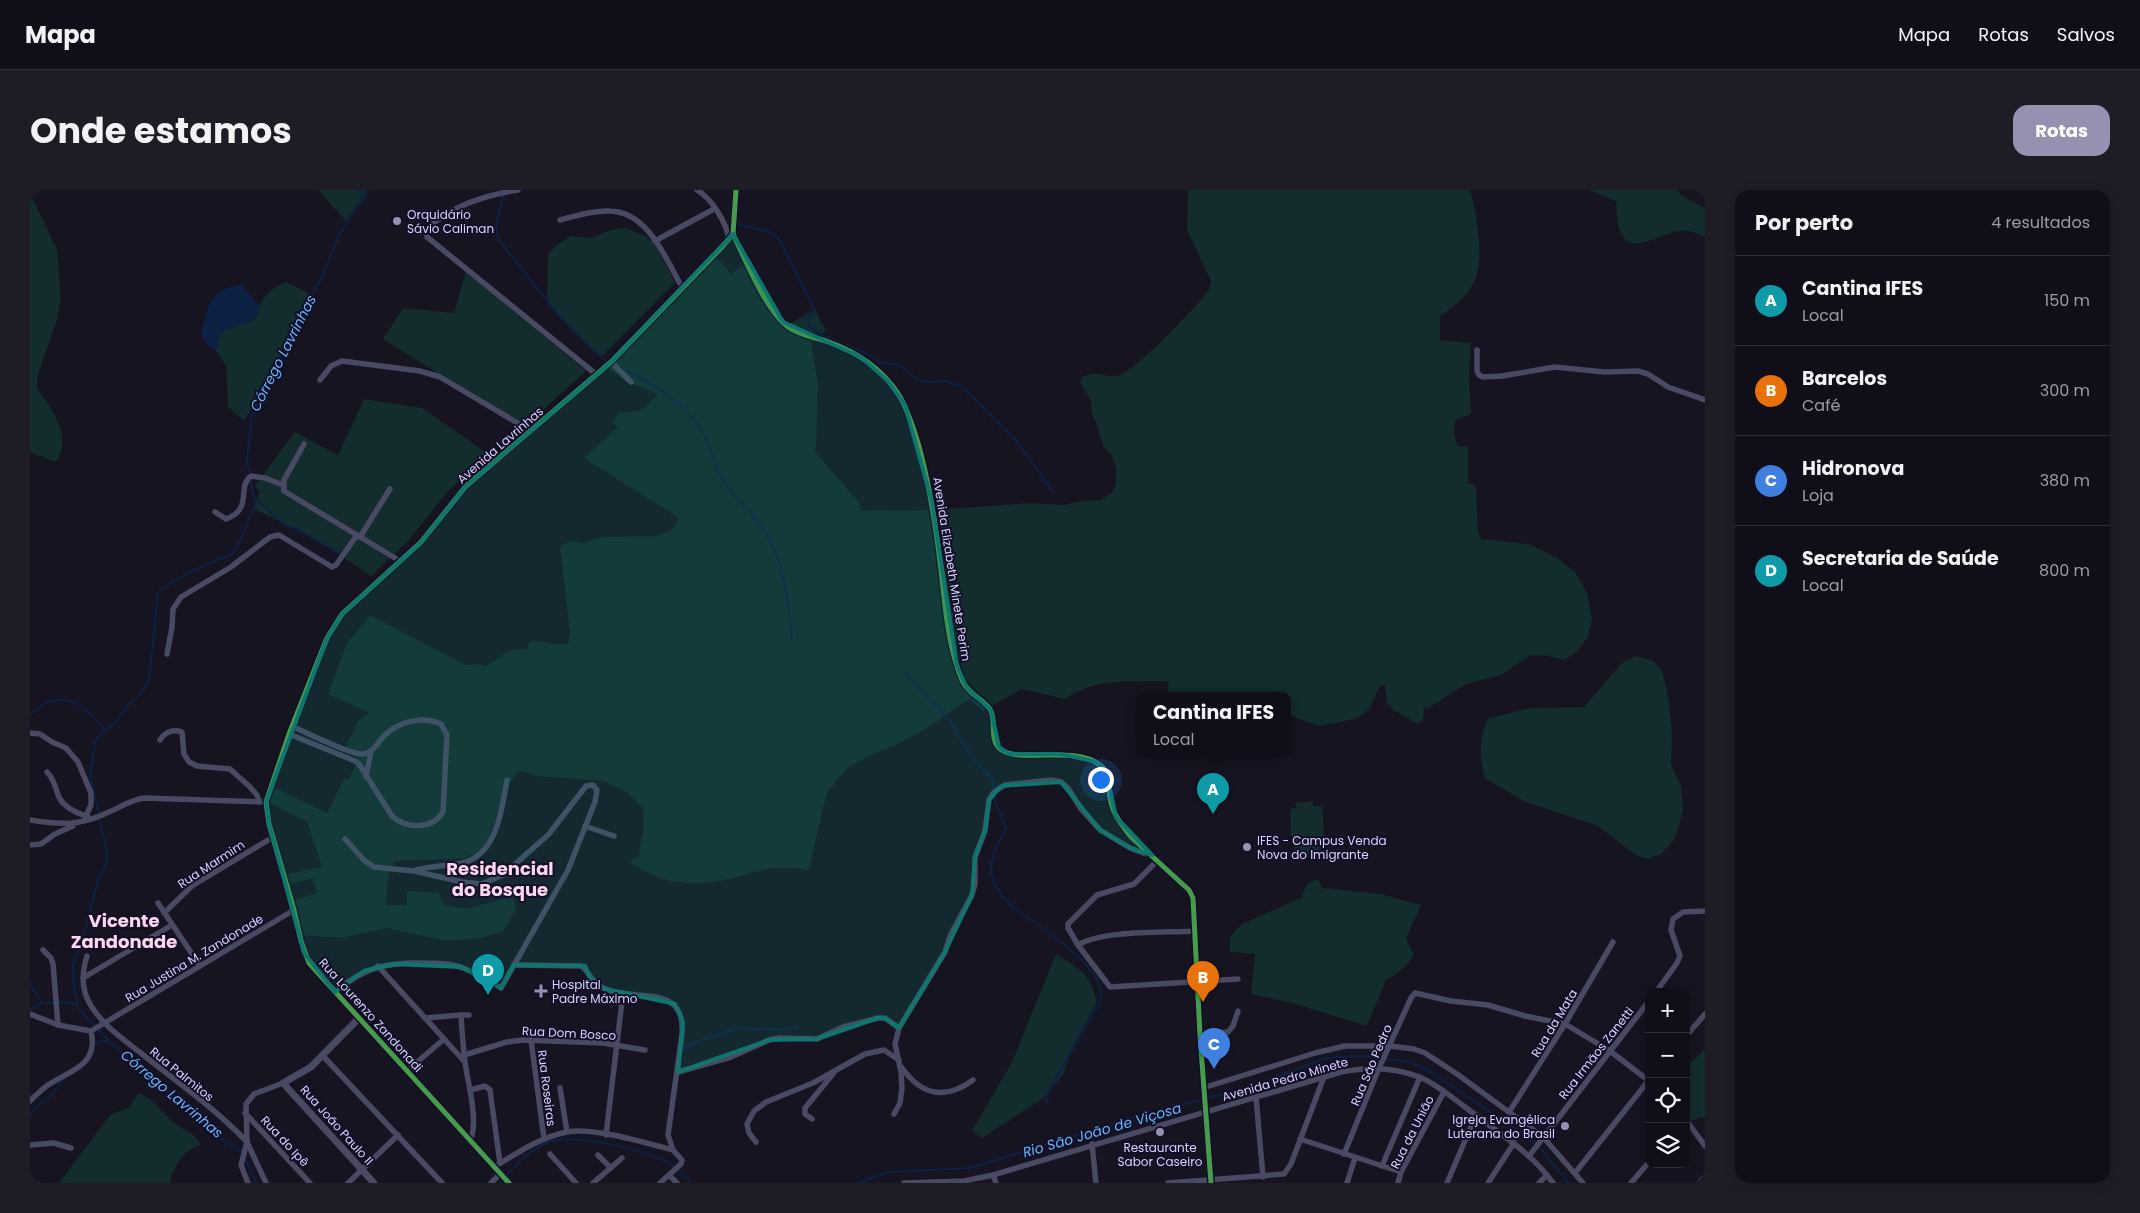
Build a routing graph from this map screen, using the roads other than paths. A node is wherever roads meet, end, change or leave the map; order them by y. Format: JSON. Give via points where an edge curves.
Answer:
{"nodes":[{"id":1,"x":518,"y":190,"type":"edge"},
{"id":2,"x":698,"y":190,"type":"edge"},
{"id":3,"x":736,"y":190,"type":"edge"},
{"id":4,"x":714,"y":209,"type":"junction"},
{"id":5,"x":560,"y":220,"type":"dead end"},
{"id":6,"x":731,"y":237,"type":"junction"},
{"id":7,"x":655,"y":242,"type":"junction"},
{"id":8,"x":683,"y":289,"type":"junction"},
{"id":9,"x":1477,"y":350,"type":"dead end"},
{"id":10,"x":611,"y":362,"type":"junction"},
{"id":11,"x":597,"y":375,"type":"junction"},
{"id":12,"x":320,"y":380,"type":"dead end"},
{"id":13,"x":631,"y":382,"type":"dead end"},
{"id":14,"x":1705,"y":400,"type":"edge"},
{"id":15,"x":531,"y":431,"type":"junction"},
{"id":16,"x":304,"y":444,"type":"dead end"},
{"id":17,"x":283,"y":485,"type":"junction"},
{"id":18,"x":390,"y":489,"type":"dead end"},
{"id":19,"x":216,"y":512,"type":"dead end"},
{"id":20,"x":359,"y":536,"type":"junction"},
{"id":21,"x":400,"y":561,"type":"junction"},
{"id":22,"x":166,"y":654,"type":"dead end"},
{"id":23,"x":292,"y":726,"type":"junction"},
{"id":24,"x":30,"y":733,"type":"edge"},
{"id":25,"x":289,"y":734,"type":"junction"},
{"id":26,"x":160,"y":740,"type":"dead end"},
{"id":27,"x":371,"y":751,"type":"junction"},
{"id":28,"x":47,"y":772,"type":"dead end"},
{"id":29,"x":366,"y":777,"type":"junction"},
{"id":30,"x":508,"y":780,"type":"dead end"},
{"id":31,"x":262,"y":802,"type":"junction"},
{"id":32,"x":86,"y":816,"type":"junction"},
{"id":33,"x":92,"y":819,"type":"junction"},
{"id":34,"x":30,"y":820,"type":"edge"},
{"id":35,"x":76,"y":824,"type":"junction"},
{"id":36,"x":585,"y":826,"type":"junction"},
{"id":37,"x":614,"y":836,"type":"dead end"},
{"id":38,"x":273,"y":837,"type":"junction"},
{"id":39,"x":345,"y":839,"type":"dead end"},
{"id":40,"x":30,"y":845,"type":"edge"},
{"id":41,"x":1152,"y":855,"type":"junction"},
{"id":42,"x":1158,"y":860,"type":"junction"},
{"id":43,"x":414,"y":871,"type":"junction"},
{"id":44,"x":158,"y":903,"type":"dead end"},
{"id":45,"x":294,"y":910,"type":"junction"},
{"id":46,"x":1705,"y":911,"type":"edge"},
{"id":47,"x":164,"y":912,"type":"junction"},
{"id":48,"x":172,"y":925,"type":"junction"},
{"id":49,"x":1195,"y":931,"type":"junction"},
{"id":50,"x":1613,"y":942,"type":"dead end"},
{"id":51,"x":1078,"y":945,"type":"junction"},
{"id":52,"x":43,"y":950,"type":"dead end"},
{"id":53,"x":87,"y":956,"type":"dead end"},
{"id":54,"x":200,"y":966,"type":"junction"},
{"id":55,"x":378,"y":966,"type":"junction"},
{"id":56,"x":514,"y":966,"type":"junction"},
{"id":57,"x":83,"y":978,"type":"junction"},
{"id":58,"x":1238,"y":979,"type":"dead end"},
{"id":59,"x":1198,"y":982,"type":"junction"},
{"id":60,"x":1659,"y":988,"type":"edge"},
{"id":61,"x":335,"y":992,"type":"junction"},
{"id":62,"x":623,"y":993,"type":"junction"},
{"id":63,"x":1645,"y":1006,"type":"edge"},
{"id":64,"x":1238,"y":1011,"type":"dead end"},
{"id":65,"x":30,"y":1014,"type":"edge"},
{"id":66,"x":469,"y":1014,"type":"dead end"},
{"id":67,"x":1705,"y":1014,"type":"edge"},
{"id":68,"x":461,"y":1015,"type":"junction"},
{"id":69,"x":359,"y":1018,"type":"junction"},
{"id":70,"x":425,"y":1018,"type":"junction"},
{"id":71,"x":1566,"y":1024,"type":"junction"},
{"id":72,"x":58,"y":1025,"type":"junction"},
{"id":73,"x":97,"y":1028,"type":"junction"},
{"id":74,"x":899,"y":1028,"type":"junction"},
{"id":75,"x":1689,"y":1033,"type":"edge"},
{"id":76,"x":1200,"y":1035,"type":"junction"},
{"id":77,"x":444,"y":1038,"type":"junction"},
{"id":78,"x":530,"y":1040,"type":"junction"},
{"id":79,"x":617,"y":1045,"type":"junction"},
{"id":80,"x":1390,"y":1046,"type":"junction"},
{"id":81,"x":645,"y":1050,"type":"dead end"},
{"id":82,"x":1610,"y":1051,"type":"junction"},
{"id":83,"x":323,"y":1056,"type":"junction"},
{"id":84,"x":464,"y":1058,"type":"junction"},
{"id":85,"x":899,"y":1062,"type":"junction"},
{"id":86,"x":838,"y":1068,"type":"junction"},
{"id":87,"x":1379,"y":1068,"type":"junction"},
{"id":88,"x":408,"y":1070,"type":"junction"},
{"id":89,"x":678,"y":1072,"type":"junction"},
{"id":90,"x":1324,"y":1077,"type":"junction"},
{"id":91,"x":1420,"y":1077,"type":"junction"},
{"id":92,"x":1646,"y":1078,"type":"edge"},
{"id":93,"x":973,"y":1080,"type":"dead end"},
{"id":94,"x":283,"y":1083,"type":"junction"},
{"id":95,"x":1645,"y":1085,"type":"edge"},
{"id":96,"x":560,"y":1088,"type":"dead end"},
{"id":97,"x":1203,"y":1088,"type":"junction"},
{"id":98,"x":470,"y":1090,"type":"junction"},
{"id":99,"x":1444,"y":1092,"type":"junction"},
{"id":100,"x":1256,"y":1097,"type":"junction"},
{"id":101,"x":30,"y":1101,"type":"edge"},
{"id":102,"x":1206,"y":1112,"type":"junction"},
{"id":103,"x":1509,"y":1112,"type":"junction"},
{"id":104,"x":245,"y":1113,"type":"junction"},
{"id":105,"x":894,"y":1114,"type":"dead end"},
{"id":106,"x":1476,"y":1115,"type":"junction"},
{"id":107,"x":812,"y":1119,"type":"dead end"},
{"id":108,"x":1688,"y":1123,"type":"edge"},
{"id":109,"x":567,"y":1132,"type":"junction"},
{"id":110,"x":398,"y":1135,"type":"junction"},
{"id":111,"x":606,"y":1135,"type":"junction"},
{"id":112,"x":544,"y":1139,"type":"junction"},
{"id":113,"x":1542,"y":1139,"type":"junction"},
{"id":114,"x":1300,"y":1140,"type":"junction"},
{"id":115,"x":247,"y":1142,"type":"junction"},
{"id":116,"x":470,"y":1142,"type":"junction"},
{"id":117,"x":756,"y":1142,"type":"dead end"},
{"id":118,"x":1092,"y":1144,"type":"junction"},
{"id":119,"x":1514,"y":1144,"type":"junction"},
{"id":120,"x":30,"y":1145,"type":"edge"},
{"id":121,"x":1705,"y":1146,"type":"edge"},
{"id":122,"x":71,"y":1148,"type":"dead end"},
{"id":123,"x":673,"y":1150,"type":"junction"},
{"id":124,"x":550,"y":1154,"type":"dead end"},
{"id":125,"x":1344,"y":1154,"type":"junction"},
{"id":126,"x":598,"y":1155,"type":"dead end"},
{"id":127,"x":1529,"y":1156,"type":"junction"},
{"id":128,"x":622,"y":1158,"type":"dead end"},
{"id":129,"x":1355,"y":1158,"type":"junction"},
{"id":130,"x":497,"y":1165,"type":"junction"},
{"id":131,"x":1382,"y":1166,"type":"junction"},
{"id":132,"x":1645,"y":1167,"type":"edge"},
{"id":133,"x":610,"y":1168,"type":"junction"},
{"id":134,"x":362,"y":1170,"type":"junction"},
{"id":135,"x":1401,"y":1172,"type":"junction"},
{"id":136,"x":1575,"y":1172,"type":"junction"},
{"id":137,"x":672,"y":1173,"type":"junction"},
{"id":138,"x":502,"y":1175,"type":"junction"},
{"id":139,"x":993,"y":1175,"type":"junction"},
{"id":140,"x":1547,"y":1175,"type":"junction"},
{"id":141,"x":1263,"y":1177,"type":"junction"},
{"id":142,"x":1705,"y":1177,"type":"edge"},
{"id":143,"x":1210,"y":1182,"type":"edge"},
{"id":144,"x":248,"y":1183,"type":"edge"},
{"id":145,"x":266,"y":1183,"type":"edge"},
{"id":146,"x":310,"y":1183,"type":"edge"},
{"id":147,"x":348,"y":1183,"type":"edge"},
{"id":148,"x":374,"y":1183,"type":"edge"},
{"id":149,"x":442,"y":1183,"type":"edge"},
{"id":150,"x":491,"y":1183,"type":"edge"},
{"id":151,"x":509,"y":1183,"type":"edge"},
{"id":152,"x":576,"y":1183,"type":"edge"},
{"id":153,"x":593,"y":1183,"type":"edge"},
{"id":154,"x":660,"y":1183,"type":"edge"},
{"id":155,"x":678,"y":1183,"type":"edge"},
{"id":156,"x":904,"y":1183,"type":"edge"},
{"id":157,"x":996,"y":1183,"type":"edge"},
{"id":158,"x":1096,"y":1183,"type":"edge"},
{"id":159,"x":1168,"y":1183,"type":"edge"},
{"id":160,"x":1347,"y":1183,"type":"edge"},
{"id":161,"x":1398,"y":1183,"type":"edge"},
{"id":162,"x":1446,"y":1183,"type":"edge"},
{"id":163,"x":1488,"y":1183,"type":"edge"},
{"id":164,"x":1539,"y":1183,"type":"edge"},
{"id":165,"x":1553,"y":1183,"type":"edge"},
{"id":166,"x":1582,"y":1183,"type":"edge"},
{"id":167,"x":1631,"y":1183,"type":"edge"},
{"id":168,"x":1699,"y":1183,"type":"edge"}],
"edges":[{"from":1,"to":11,"type":"street","via":[[485,196],[453,211],[428,227],[427,237]]},
{"from":2,"to":4,"type":"street","name":"Avenida Elizabeth Minete Perim"},
{"from":3,"to":6,"type":"street"},
{"from":4,"to":6,"type":"street","name":"Avenida Elizabeth Minete Perim"},
{"from":4,"to":7,"type":"street"},
{"from":5,"to":7,"type":"street","via":[[594,212],[620,212],[640,222]]},
{"from":6,"to":8,"type":"street","name":"Avenida Lavrinhas"},
{"from":6,"to":41,"type":"street","name":"Avenida Elizabeth Minete Perim","via":[[783,322],[801,333],[861,357],[888,381],[905,405],[932,502],[945,607],[957,666],[967,688],[990,710],[994,738],[999,748],[1009,754],[1061,754],[1097,762],[1106,771],[1116,816],[1131,837]]},
{"from":7,"to":8,"type":"street"},
{"from":8,"to":10,"type":"street","name":"Avenida Lavrinhas"},
{"from":9,"to":14,"type":"street","via":[[1477,371],[1483,377],[1555,367],[1604,372],[1638,371],[1668,387]]},
{"from":10,"to":11,"type":"street","name":"Avenida Lavrinhas"},
{"from":10,"to":13,"type":"street"},
{"from":11,"to":15,"type":"street","name":"Avenida Lavrinhas"},
{"from":12,"to":15,"type":"street","via":[[331,366],[342,360],[426,372]]},
{"from":15,"to":21,"type":"street","name":"Avenida Lavrinhas","via":[[466,486],[432,529]]},
{"from":16,"to":17,"type":"street"},
{"from":17,"to":19,"type":"street","via":[[253,476],[246,482],[240,510],[226,519]]},
{"from":17,"to":20,"type":"street","via":[[286,492]]},
{"from":18,"to":20,"type":"street"},
{"from":20,"to":21,"type":"street"},
{"from":20,"to":22,"type":"street","via":[[332,567],[279,535],[270,537],[177,602]]},
{"from":21,"to":23,"type":"street","name":"Avenida Lavrinhas","via":[[342,614],[333,627]]},
{"from":23,"to":25,"type":"street","name":"Avenida Lavrinhas"},
{"from":23,"to":27,"type":"street","via":[[357,753]]},
{"from":24,"to":32,"type":"street","via":[[40,734],[66,748],[78,762],[87,779],[92,800]]},
{"from":25,"to":29,"type":"street","via":[[354,761]]},
{"from":25,"to":31,"type":"street","name":"Avenida Lavrinhas"},
{"from":26,"to":31,"type":"street","via":[[164,734],[182,732],[184,754],[189,762],[197,766],[230,768]]},
{"from":27,"to":29,"type":"street"},
{"from":27,"to":29,"type":"street","via":[[400,724],[425,720],[440,724],[447,735],[443,812],[431,824],[411,826],[398,822]]},
{"from":28,"to":32,"type":"street","via":[[56,783],[62,801]]},
{"from":30,"to":43,"type":"street","via":[[495,830],[484,852],[462,863]]},
{"from":31,"to":33,"type":"street","via":[[145,798]]},
{"from":31,"to":38,"type":"street","name":"Rua Lourenzo Zandonadi"},
{"from":32,"to":33,"type":"street"},
{"from":33,"to":35,"type":"street"},
{"from":34,"to":35,"type":"street"},
{"from":35,"to":40,"type":"street","via":[[42,844]]},
{"from":36,"to":37,"type":"street"},
{"from":36,"to":43,"type":"street","via":[[598,794],[593,785],[580,792],[558,824],[537,845],[503,875],[490,882],[473,884]]},
{"from":36,"to":56,"type":"street","via":[[568,870]]},
{"from":38,"to":45,"type":"street","name":"Rua Lourenzo Zandonadi"},
{"from":38,"to":47,"type":"street","name":"Rua Marmim","via":[[192,886]]},
{"from":39,"to":43,"type":"street","via":[[374,867]]},
{"from":41,"to":42,"type":"street","name":"Avenida Elizabeth Minete Perim"},
{"from":41,"to":74,"type":"street","via":[[1130,848],[1100,830],[1060,782],[1041,781],[997,789],[989,800],[985,832],[976,852],[972,895],[945,952]]},
{"from":42,"to":49,"type":"street","name":"Avenida Elizabeth Minete Perim","via":[[1189,890],[1193,898]]},
{"from":42,"to":51,"type":"street","via":[[1134,884],[1102,892],[1072,918],[1068,928]]},
{"from":44,"to":47,"type":"street"},
{"from":45,"to":54,"type":"street","name":"Rua Justina M. Zandonade"},
{"from":45,"to":61,"type":"street","name":"Rua Lourenzo Zandonadi","via":[[304,953]]},
{"from":46,"to":60,"type":"street","via":[[1683,912],[1672,919],[1671,930],[1680,956]]},
{"from":47,"to":48,"type":"street"},
{"from":48,"to":54,"type":"street"},
{"from":48,"to":57,"type":"street"},
{"from":49,"to":51,"type":"street","via":[[1102,936]]},
{"from":49,"to":59,"type":"street","name":"Avenida Elizabeth Minete Perim"},
{"from":50,"to":71,"type":"street","name":"Rua da Mata"},
{"from":51,"to":59,"type":"street","via":[[1110,987]]},
{"from":52,"to":72,"type":"street","via":[[52,964]]},
{"from":53,"to":57,"type":"street"},
{"from":54,"to":73,"type":"street","name":"Rua Justina M. Zandonade"},
{"from":55,"to":56,"type":"street","name":"Rua Lourenzo Zandonadi","via":[[446,964],[475,972],[501,988]]},
{"from":55,"to":61,"type":"street","name":"Rua Lourenzo Zandonadi","via":[[356,976]]},
{"from":55,"to":70,"type":"street"},
{"from":56,"to":62,"type":"street","via":[[582,966],[595,983]]},
{"from":57,"to":73,"type":"street"},
{"from":58,"to":59,"type":"street"},
{"from":59,"to":76,"type":"street","name":"Avenida Elizabeth Minete Perim"},
{"from":61,"to":69,"type":"street","name":"Rua Lourenzo Zandonadi"},
{"from":62,"to":79,"type":"street"},
{"from":62,"to":89,"type":"street","via":[[669,1001],[679,1009],[683,1022]]},
{"from":63,"to":82,"type":"street","name":"Rua Irmãos Zanetti"},
{"from":64,"to":76,"type":"street","via":[[1228,1032]]},
{"from":65,"to":72,"type":"street"},
{"from":66,"to":68,"type":"street"},
{"from":67,"to":75,"type":"street"},
{"from":68,"to":70,"type":"street"},
{"from":68,"to":84,"type":"street"},
{"from":69,"to":83,"type":"street"},
{"from":69,"to":88,"type":"street","name":"Rua Lourenzo Zandonadi"},
{"from":70,"to":77,"type":"street"},
{"from":71,"to":80,"type":"street","name":"Rua São Pedro","via":[[1488,1005],[1415,993]]},
{"from":71,"to":82,"type":"street"},
{"from":71,"to":103,"type":"street","name":"Rua da Mata"},
{"from":72,"to":73,"type":"street"},
{"from":73,"to":101,"type":"street","via":[[90,1052],[82,1065],[49,1084]]},
{"from":73,"to":115,"type":"street","name":"Rua Palmitos","via":[[201,1101]]},
{"from":74,"to":85,"type":"street","via":[[895,1044]]},
{"from":74,"to":89,"type":"street","via":[[885,1018],[878,1018],[843,1026],[816,1038],[769,1040],[731,1057]]},
{"from":76,"to":97,"type":"street","name":"Avenida Elizabeth Minete Perim"},
{"from":77,"to":84,"type":"street"},
{"from":77,"to":88,"type":"street"},
{"from":78,"to":79,"type":"street","name":"Rua Dom Bosco"},
{"from":78,"to":84,"type":"street","name":"Rua Dom Bosco","via":[[507,1042]]},
{"from":78,"to":112,"type":"street","name":"Rua Roseiras"},
{"from":79,"to":81,"type":"street","name":"Rua Dom Bosco"},
{"from":79,"to":111,"type":"street"},
{"from":80,"to":87,"type":"street","name":"Rua São Pedro"},
{"from":80,"to":97,"type":"street","via":[[1331,1049]]},
{"from":80,"to":103,"type":"street","via":[[1425,1053]]},
{"from":82,"to":92,"type":"street"},
{"from":82,"to":113,"type":"street","name":"Rua Irmãos Zanetti"},
{"from":83,"to":94,"type":"street"},
{"from":83,"to":110,"type":"street"},
{"from":84,"to":98,"type":"street"},
{"from":85,"to":86,"type":"street","via":[[880,1050]]},
{"from":85,"to":93,"type":"street","via":[[917,1084],[935,1092],[954,1092]]},
{"from":85,"to":105,"type":"street","via":[[902,1095]]},
{"from":86,"to":107,"type":"street","via":[[805,1108],[805,1114]]},
{"from":86,"to":117,"type":"street","via":[[813,1083],[766,1102],[754,1111],[747,1124]]},
{"from":87,"to":90,"type":"street","name":"Avenida Pedro Minete"},
{"from":87,"to":91,"type":"street","name":"Avenida Pedro Minete"},
{"from":87,"to":125,"type":"street","name":"Rua São Pedro"},
{"from":88,"to":116,"type":"street","name":"Rua Lourenzo Zandonadi"},
{"from":89,"to":123,"type":"street","via":[[669,1129]]},
{"from":90,"to":100,"type":"street","name":"Avenida Pedro Minete"},
{"from":90,"to":114,"type":"street"},
{"from":91,"to":99,"type":"street","name":"Avenida Pedro Minete"},
{"from":91,"to":131,"type":"street"},
{"from":94,"to":104,"type":"street","via":[[254,1094],[246,1104]]},
{"from":94,"to":134,"type":"street","name":"Rua João Paulo II"},
{"from":95,"to":136,"type":"street"},
{"from":96,"to":109,"type":"street"},
{"from":97,"to":102,"type":"street","name":"Avenida Elizabeth Minete Perim"},
{"from":98,"to":116,"type":"street","via":[[473,1126]]},
{"from":98,"to":130,"type":"street","via":[[488,1087]]},
{"from":99,"to":106,"type":"street","name":"Avenida Pedro Minete"},
{"from":99,"to":135,"type":"street","name":"Rua da União"},
{"from":100,"to":102,"type":"street","name":"Avenida Pedro Minete"},
{"from":100,"to":141,"type":"street"},
{"from":102,"to":118,"type":"street","name":"Avenida Pedro Minete"},
{"from":102,"to":143,"type":"street","name":"Avenida Elizabeth Minete Perim"},
{"from":103,"to":113,"type":"street"},
{"from":104,"to":115,"type":"street"},
{"from":104,"to":146,"type":"street","name":"Rua do Ipê"},
{"from":106,"to":119,"type":"street","name":"Avenida Pedro Minete"},
{"from":106,"to":162,"type":"street"},
{"from":108,"to":121,"type":"street"},
{"from":109,"to":111,"type":"street"},
{"from":109,"to":112,"type":"street"},
{"from":110,"to":134,"type":"street"},
{"from":110,"to":149,"type":"street"},
{"from":111,"to":123,"type":"street"},
{"from":112,"to":130,"type":"street"},
{"from":113,"to":127,"type":"street","name":"Rua Irmãos Zanetti"},
{"from":113,"to":136,"type":"street"},
{"from":114,"to":125,"type":"street"},
{"from":114,"to":141,"type":"street","via":[[1288,1169],[1280,1175]]},
{"from":115,"to":144,"type":"street","via":[[241,1165]]},
{"from":115,"to":145,"type":"street"},
{"from":116,"to":130,"type":"street","name":"Rua Lourenzo Zandonadi"},
{"from":118,"to":139,"type":"street","name":"Avenida Pedro Minete"},
{"from":118,"to":158,"type":"street"},
{"from":119,"to":127,"type":"street","name":"Avenida Pedro Minete"},
{"from":119,"to":163,"type":"street"},
{"from":120,"to":122,"type":"street","via":[[54,1143]]},
{"from":123,"to":137,"type":"street","via":[[681,1157],[681,1164]]},
{"from":124,"to":152,"type":"street"},
{"from":125,"to":129,"type":"street"},
{"from":126,"to":133,"type":"street"},
{"from":127,"to":140,"type":"street","name":"Avenida Pedro Minete"},
{"from":128,"to":133,"type":"street"},
{"from":129,"to":131,"type":"street"},
{"from":129,"to":160,"type":"street"},
{"from":130,"to":138,"type":"street","name":"Rua Lourenzo Zandonadi"},
{"from":131,"to":135,"type":"street"},
{"from":132,"to":167,"type":"street"},
{"from":133,"to":153,"type":"street"},
{"from":134,"to":147,"type":"street"},
{"from":134,"to":148,"type":"street","name":"Rua João Paulo II"},
{"from":135,"to":161,"type":"street","name":"Rua da União"},
{"from":136,"to":166,"type":"street"},
{"from":137,"to":154,"type":"street"},
{"from":137,"to":155,"type":"street"},
{"from":138,"to":150,"type":"street"},
{"from":138,"to":151,"type":"street","name":"Rua Lourenzo Zandonadi"},
{"from":139,"to":156,"type":"street","name":"Avenida Pedro Minete","via":[[964,1181]]},
{"from":139,"to":157,"type":"street"},
{"from":140,"to":164,"type":"street"},
{"from":140,"to":165,"type":"street","name":"Avenida Pedro Minete"},
{"from":141,"to":143,"type":"street"},
{"from":142,"to":168,"type":"street"},
{"from":143,"to":159,"type":"street"}]}
